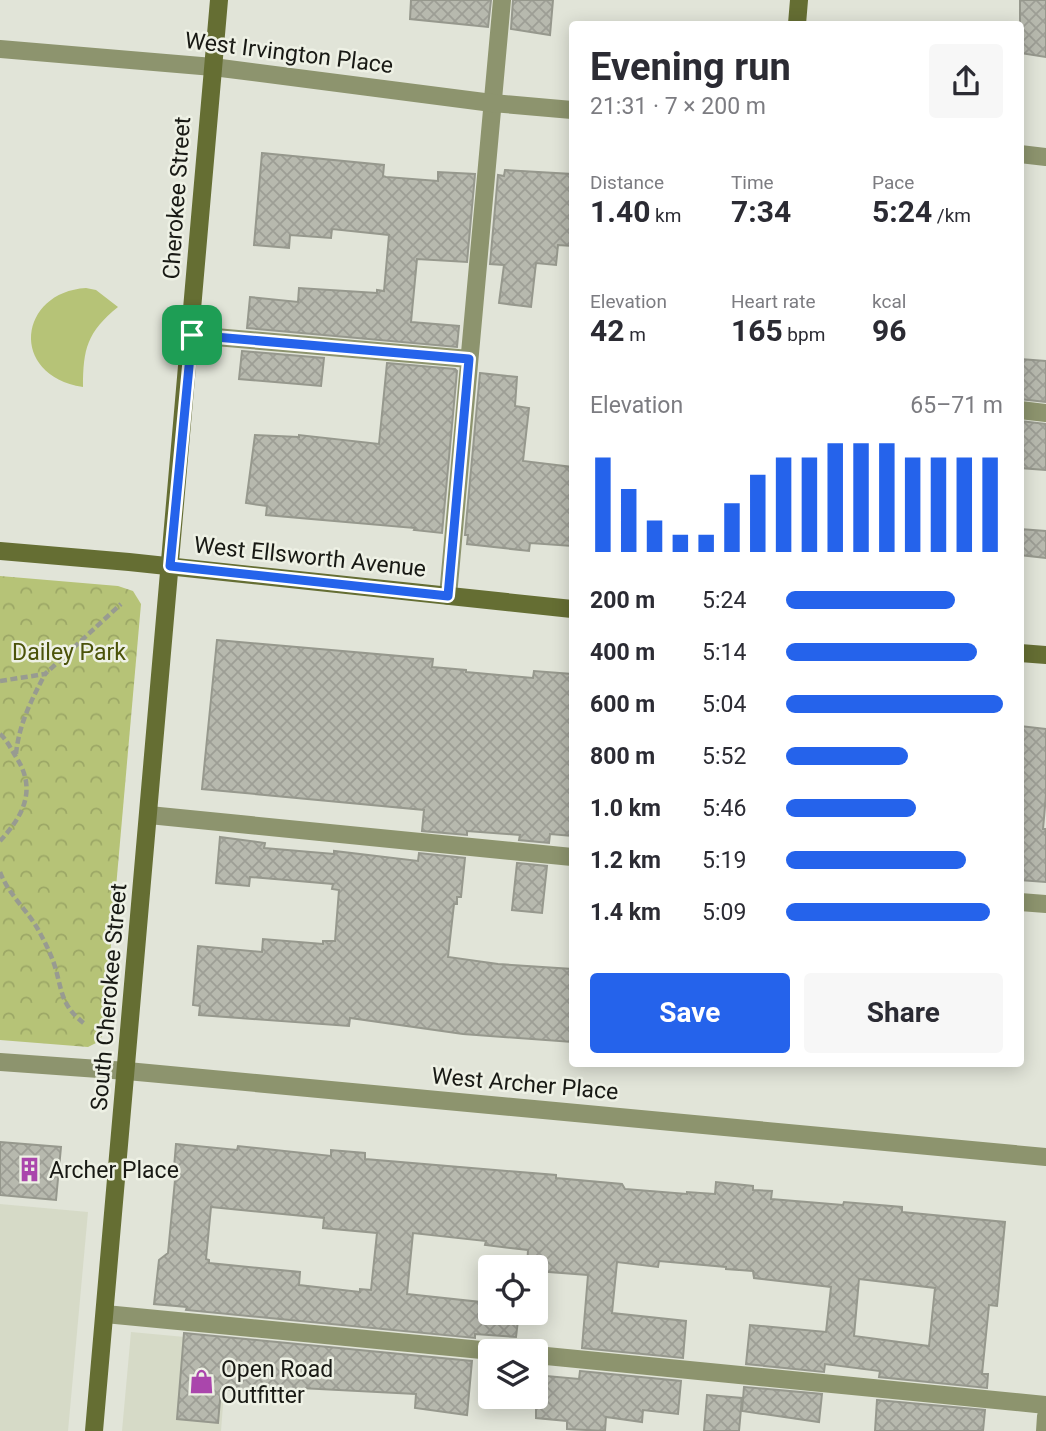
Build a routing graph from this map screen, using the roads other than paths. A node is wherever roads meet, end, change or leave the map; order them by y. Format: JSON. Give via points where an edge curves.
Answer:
{"nodes":[{"id":1,"x":219,"y":0,"type":"edge"},
{"id":2,"x":502,"y":0,"type":"edge"},
{"id":3,"x":799,"y":0,"type":"edge"},
{"id":4,"x":797,"y":21,"type":"edge"},
{"id":5,"x":0,"y":49,"type":"edge"},
{"id":6,"x":213,"y":68,"type":"junction"},
{"id":7,"x":492,"y":103,"type":"junction"},
{"id":8,"x":569,"y":110,"type":"edge"},
{"id":9,"x":1024,"y":154,"type":"edge"},
{"id":10,"x":1046,"y":157,"type":"edge"},
{"id":11,"x":192,"y":335,"type":"junction"},
{"id":12,"x":469,"y":359,"type":"junction"},
{"id":13,"x":1024,"y":410,"type":"edge"},
{"id":14,"x":1046,"y":412,"type":"edge"},
{"id":15,"x":0,"y":551,"type":"edge"},
{"id":16,"x":170,"y":566,"type":"junction"},
{"id":17,"x":448,"y":596,"type":"junction"},
{"id":18,"x":569,"y":609,"type":"edge"},
{"id":19,"x":1024,"y":653,"type":"edge"},
{"id":20,"x":1046,"y":655,"type":"edge"},
{"id":21,"x":149,"y":815,"type":"junction"},
{"id":22,"x":569,"y":857,"type":"edge"},
{"id":23,"x":1024,"y":902,"type":"edge"},
{"id":24,"x":1046,"y":904,"type":"edge"},
{"id":25,"x":0,"y":1062,"type":"edge"},
{"id":26,"x":127,"y":1071,"type":"junction"},
{"id":27,"x":1046,"y":1157,"type":"edge"},
{"id":28,"x":105,"y":1314,"type":"junction"},
{"id":29,"x":478,"y":1350,"type":"edge"},
{"id":30,"x":548,"y":1356,"type":"edge"},
{"id":31,"x":1046,"y":1405,"type":"edge"},
{"id":32,"x":1046,"y":1416,"type":"edge"},
{"id":33,"x":94,"y":1431,"type":"edge"},
{"id":34,"x":1045,"y":1431,"type":"edge"}],
"edges":[{"from":1,"to":6,"type":"street","name":"Cherokee Street"},
{"from":2,"to":7,"type":"street"},
{"from":3,"to":4,"type":"street"},
{"from":5,"to":6,"type":"street","name":"West Irvington Place"},
{"from":6,"to":7,"type":"street","name":"West Irvington Place"},
{"from":6,"to":11,"type":"street","name":"Cherokee Street"},
{"from":7,"to":8,"type":"street","name":"West Irvington Place"},
{"from":7,"to":12,"type":"street"},
{"from":9,"to":10,"type":"street"},
{"from":11,"to":12,"type":"street"},
{"from":11,"to":16,"type":"street","name":"Cherokee Street"},
{"from":12,"to":17,"type":"street"},
{"from":13,"to":14,"type":"street"},
{"from":15,"to":16,"type":"street","name":"West Ellsworth Avenue"},
{"from":16,"to":17,"type":"street","name":"West Ellsworth Avenue"},
{"from":16,"to":21,"type":"street","name":"South Cherokee Street"},
{"from":17,"to":18,"type":"street","name":"West Ellsworth Avenue"},
{"from":19,"to":20,"type":"street"},
{"from":21,"to":22,"type":"street"},
{"from":21,"to":26,"type":"street","name":"South Cherokee Street"},
{"from":23,"to":24,"type":"street"},
{"from":25,"to":26,"type":"street","name":"West Archer Place"},
{"from":26,"to":27,"type":"street","name":"West Archer Place"},
{"from":26,"to":28,"type":"street","name":"South Cherokee Street"},
{"from":28,"to":29,"type":"street"},
{"from":28,"to":33,"type":"street","name":"South Cherokee Street"},
{"from":30,"to":31,"type":"street"},
{"from":32,"to":34,"type":"street"}]}
